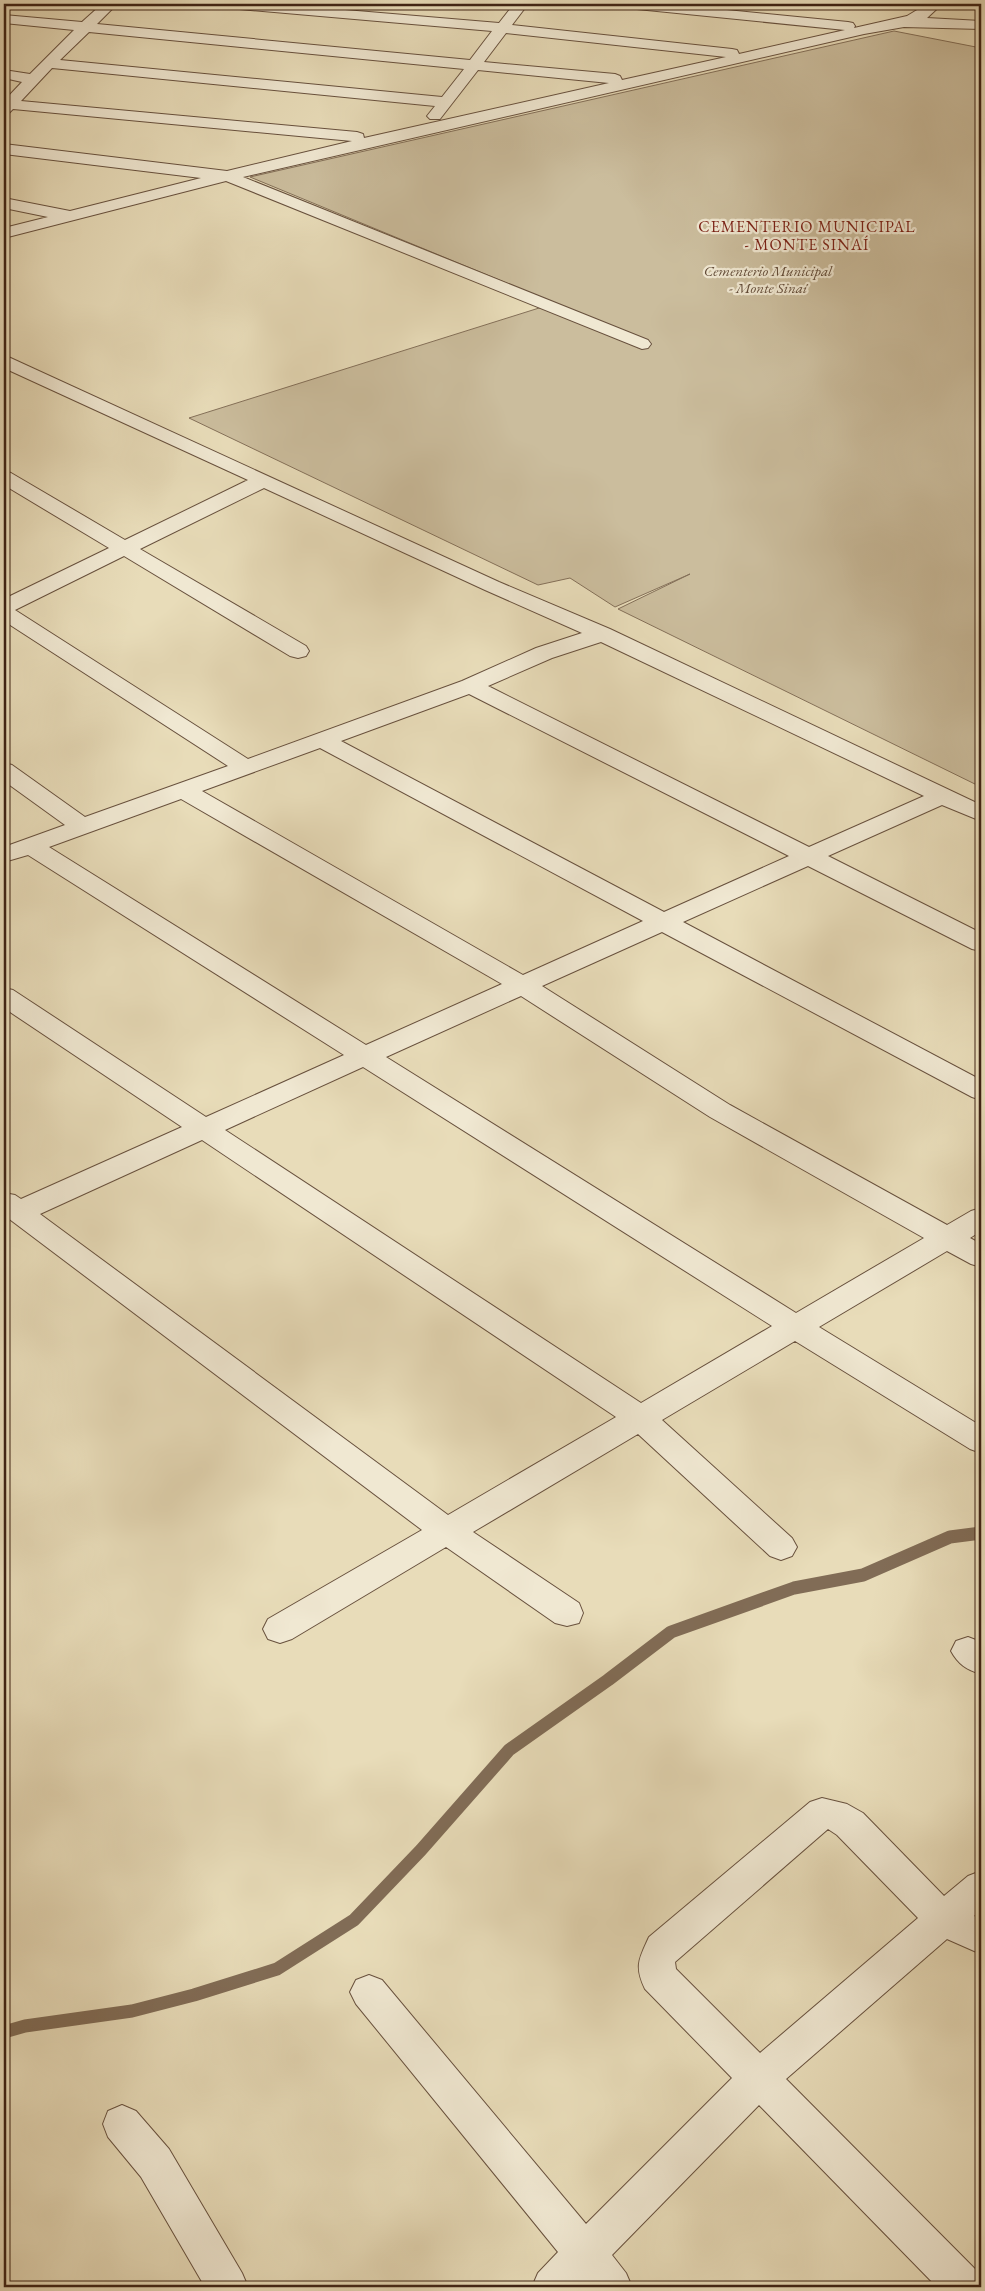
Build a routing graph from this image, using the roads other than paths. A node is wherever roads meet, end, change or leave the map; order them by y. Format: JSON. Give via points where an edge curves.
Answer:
{"nodes":[{"id":1,"x":110,"y":4,"type":"edge"},
{"id":2,"x":228,"y":4,"type":"edge"},
{"id":3,"x":521,"y":4,"type":"edge"},
{"id":4,"x":627,"y":4,"type":"edge"},
{"id":5,"x":935,"y":4,"type":"edge"},
{"id":6,"x":4,"y":19,"type":"edge"},
{"id":7,"x":901,"y":23,"type":"junction"},
{"id":8,"x":981,"y":25,"type":"edge"},
{"id":9,"x":87,"y":28,"type":"junction"},
{"id":10,"x":502,"y":28,"type":"junction"},
{"id":11,"x":864,"y":30,"type":"junction"},
{"id":12,"x":746,"y":57,"type":"junction"},
{"id":13,"x":48,"y":64,"type":"junction"},
{"id":14,"x":475,"y":64,"type":"junction"},
{"id":15,"x":4,"y":74,"type":"edge"},
{"id":16,"x":34,"y":79,"type":"junction"},
{"id":17,"x":634,"y":82,"type":"junction"},
{"id":18,"x":446,"y":102,"type":"junction"},
{"id":19,"x":6,"y":107,"type":"edge"},
{"id":20,"x":425,"y":129,"type":"junction"},
{"id":21,"x":381,"y":139,"type":"junction"},
{"id":22,"x":4,"y":149,"type":"edge"},
{"id":23,"x":227,"y":176,"type":"junction"},
{"id":24,"x":4,"y":203,"type":"edge"},
{"id":25,"x":69,"y":216,"type":"junction"},
{"id":26,"x":4,"y":233,"type":"edge"},
{"id":27,"x":642,"y":344,"type":"dead end"},
{"id":28,"x":4,"y":361,"type":"edge"},
{"id":29,"x":4,"y":477,"type":"edge"},
{"id":30,"x":264,"y":480,"type":"junction"},
{"id":31,"x":126,"y":549,"type":"junction"},
{"id":32,"x":4,"y":607,"type":"edge"},
{"id":33,"x":4,"y":612,"type":"edge"},
{"id":34,"x":602,"y":634,"type":"junction"},
{"id":35,"x":298,"y":651,"type":"dead end"},
{"id":36,"x":470,"y":686,"type":"junction"},
{"id":37,"x":322,"y":740,"type":"junction"},
{"id":38,"x":247,"y":768,"type":"junction"},
{"id":39,"x":4,"y":770,"type":"edge"},
{"id":40,"x":184,"y":790,"type":"junction"},
{"id":41,"x":942,"y":796,"type":"junction"},
{"id":42,"x":981,"y":814,"type":"edge"},
{"id":43,"x":83,"y":827,"type":"junction"},
{"id":44,"x":31,"y":846,"type":"junction"},
{"id":45,"x":4,"y":855,"type":"edge"},
{"id":46,"x":810,"y":856,"type":"junction"},
{"id":47,"x":663,"y":922,"type":"junction"},
{"id":48,"x":981,"y":943,"type":"edge"},
{"id":49,"x":522,"y":985,"type":"junction"},
{"id":50,"x":4,"y":996,"type":"edge"},
{"id":51,"x":365,"y":1056,"type":"junction"},
{"id":52,"x":981,"y":1091,"type":"edge"},
{"id":53,"x":204,"y":1129,"type":"junction"},
{"id":54,"x":11,"y":1207,"type":"edge"},
{"id":55,"x":981,"y":1218,"type":"edge"},
{"id":56,"x":947,"y":1239,"type":"junction"},
{"id":57,"x":981,"y":1257,"type":"edge"},
{"id":58,"x":794,"y":1326,"type":"junction"},
{"id":59,"x":639,"y":1417,"type":"junction"},
{"id":60,"x":981,"y":1441,"type":"edge"},
{"id":61,"x":447,"y":1531,"type":"junction"},
{"id":62,"x":780,"y":1547,"type":"dead end"},
{"id":63,"x":567,"y":1613,"type":"dead end"},
{"id":64,"x":280,"y":1629,"type":"dead end"},
{"id":65,"x":981,"y":1888,"type":"edge"},
{"id":66,"x":943,"y":1920,"type":"junction"},
{"id":67,"x":981,"y":1937,"type":"edge"},
{"id":68,"x":368,"y":1992,"type":"dead end"},
{"id":69,"x":759,"y":2078,"type":"junction"},
{"id":70,"x":122,"y":2124,"type":"dead end"},
{"id":71,"x":585,"y":2254,"type":"junction"},
{"id":72,"x":228,"y":2287,"type":"edge"},
{"id":73,"x":552,"y":2287,"type":"edge"},
{"id":74,"x":612,"y":2287,"type":"edge"},
{"id":75,"x":965,"y":2287,"type":"edge"}],
"edges":[{"from":1,"to":9,"type":"street"},
{"from":2,"to":10,"type":"street"},
{"from":3,"to":10,"type":"street"},
{"from":4,"to":11,"type":"street"},
{"from":5,"to":7,"type":"street"},
{"from":6,"to":9,"type":"street"},
{"from":7,"to":8,"type":"street"},
{"from":7,"to":11,"type":"street"},
{"from":9,"to":13,"type":"street"},
{"from":9,"to":14,"type":"street"},
{"from":10,"to":12,"type":"street","via":[[717,50]]},
{"from":10,"to":14,"type":"street"},
{"from":11,"to":12,"type":"street"},
{"from":12,"to":17,"type":"street"},
{"from":13,"to":16,"type":"street"},
{"from":13,"to":18,"type":"street"},
{"from":14,"to":17,"type":"street"},
{"from":14,"to":18,"type":"street"},
{"from":15,"to":16,"type":"street"},
{"from":16,"to":19,"type":"street"},
{"from":17,"to":20,"type":"street"},
{"from":18,"to":20,"type":"street"},
{"from":19,"to":21,"type":"street"},
{"from":20,"to":21,"type":"street"},
{"from":21,"to":23,"type":"street"},
{"from":22,"to":23,"type":"street"},
{"from":23,"to":25,"type":"street"},
{"from":23,"to":27,"type":"street"},
{"from":24,"to":25,"type":"street"},
{"from":25,"to":26,"type":"street"},
{"from":28,"to":30,"type":"street"},
{"from":29,"to":31,"type":"street"},
{"from":30,"to":31,"type":"street"},
{"from":30,"to":34,"type":"street"},
{"from":31,"to":32,"type":"street"},
{"from":31,"to":35,"type":"street"},
{"from":33,"to":38,"type":"street"},
{"from":34,"to":36,"type":"street","via":[[544,653]]},
{"from":34,"to":41,"type":"street"},
{"from":36,"to":37,"type":"street"},
{"from":36,"to":46,"type":"street"},
{"from":37,"to":38,"type":"street"},
{"from":37,"to":47,"type":"street"},
{"from":38,"to":40,"type":"street"},
{"from":39,"to":43,"type":"street"},
{"from":40,"to":43,"type":"street"},
{"from":40,"to":49,"type":"street"},
{"from":41,"to":42,"type":"street"},
{"from":41,"to":46,"type":"street"},
{"from":43,"to":44,"type":"street"},
{"from":44,"to":45,"type":"street"},
{"from":44,"to":51,"type":"street"},
{"from":46,"to":47,"type":"street"},
{"from":46,"to":48,"type":"street"},
{"from":47,"to":49,"type":"street"},
{"from":47,"to":52,"type":"street"},
{"from":49,"to":51,"type":"street"},
{"from":49,"to":56,"type":"street","via":[[720,1111]]},
{"from":50,"to":53,"type":"street"},
{"from":51,"to":53,"type":"street"},
{"from":51,"to":58,"type":"street"},
{"from":53,"to":54,"type":"street"},
{"from":53,"to":59,"type":"street"},
{"from":54,"to":61,"type":"street"},
{"from":55,"to":56,"type":"street"},
{"from":56,"to":57,"type":"street"},
{"from":56,"to":58,"type":"street"},
{"from":58,"to":59,"type":"street"},
{"from":58,"to":60,"type":"street"},
{"from":59,"to":61,"type":"street"},
{"from":59,"to":62,"type":"street"},
{"from":61,"to":63,"type":"street"},
{"from":61,"to":64,"type":"street"},
{"from":65,"to":66,"type":"street"},
{"from":66,"to":67,"type":"street"},
{"from":66,"to":69,"type":"street"},
{"from":66,"to":69,"type":"street","via":[[850,1824],[835,1815],[822,1813],[662,1949],[656,1962],[658,1977]]},
{"from":68,"to":71,"type":"street"},
{"from":69,"to":71,"type":"street"},
{"from":69,"to":75,"type":"street"},
{"from":70,"to":72,"type":"street","via":[[155,2162]]},
{"from":71,"to":73,"type":"street"},
{"from":71,"to":74,"type":"street"}]}
